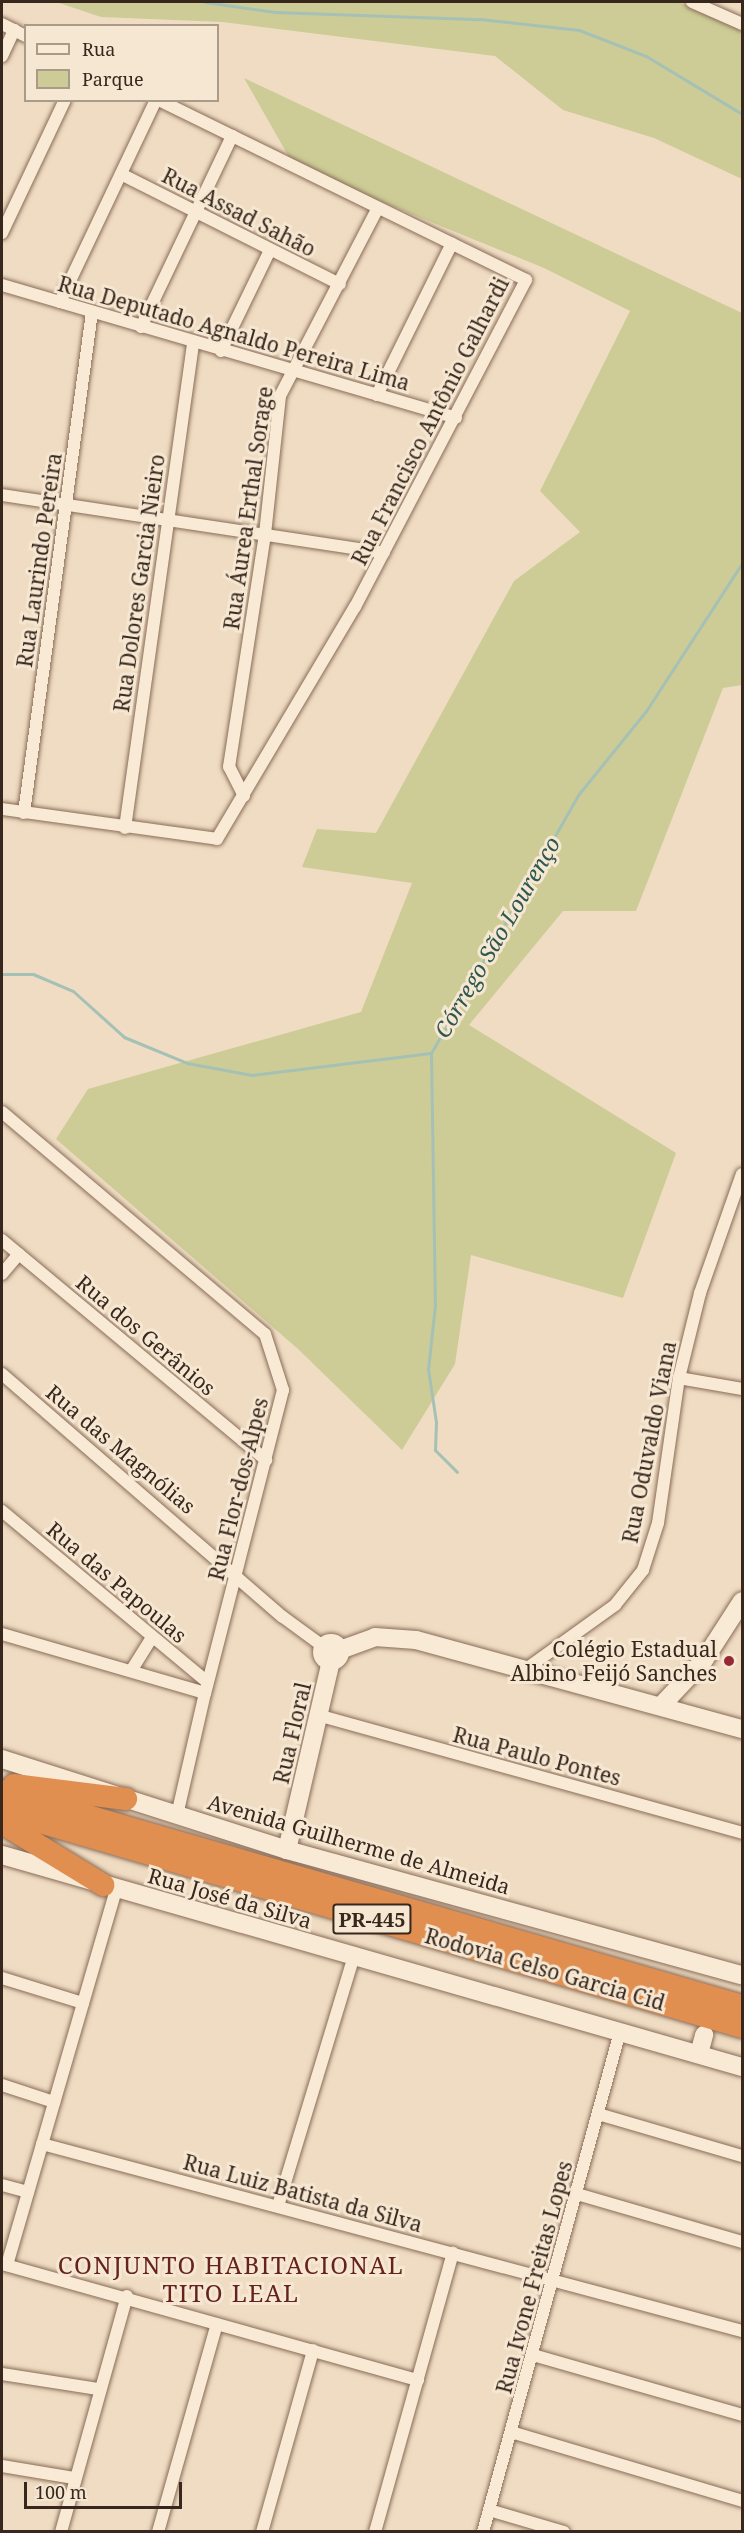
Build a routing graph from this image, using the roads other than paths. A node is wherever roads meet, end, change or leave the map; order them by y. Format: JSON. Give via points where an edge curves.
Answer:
{"nodes":[{"id":1,"x":692,"y":2,"type":"edge"},
{"id":2,"x":2,"y":24,"type":"edge"},
{"id":3,"x":742,"y":24,"type":"edge"},
{"id":4,"x":20,"y":33,"type":"edge"},
{"id":5,"x":2,"y":56,"type":"edge"},
{"id":6,"x":64,"y":102,"type":"edge"},
{"id":7,"x":156,"y":102,"type":"edge"},
{"id":8,"x":161,"y":102,"type":"edge"},
{"id":9,"x":232,"y":136,"type":"junction"},
{"id":10,"x":121,"y":174,"type":"junction"},
{"id":11,"x":378,"y":208,"type":"junction"},
{"id":12,"x":196,"y":211,"type":"junction"},
{"id":13,"x":2,"y":233,"type":"edge"},
{"id":14,"x":452,"y":243,"type":"junction"},
{"id":15,"x":270,"y":250,"type":"junction"},
{"id":16,"x":339,"y":284,"type":"junction"},
{"id":17,"x":2,"y":285,"type":"edge"},
{"id":18,"x":2,"y":298,"type":"edge"},
{"id":19,"x":60,"y":302,"type":"junction"},
{"id":20,"x":92,"y":312,"type":"junction"},
{"id":21,"x":141,"y":327,"type":"junction"},
{"id":22,"x":193,"y":343,"type":"junction"},
{"id":23,"x":221,"y":351,"type":"junction"},
{"id":24,"x":294,"y":369,"type":"junction"},
{"id":25,"x":377,"y":395,"type":"junction"},
{"id":26,"x":456,"y":418,"type":"junction"},
{"id":27,"x":2,"y":495,"type":"edge"},
{"id":28,"x":66,"y":505,"type":"junction"},
{"id":29,"x":168,"y":520,"type":"junction"},
{"id":30,"x":265,"y":534,"type":"junction"},
{"id":31,"x":384,"y":553,"type":"junction"},
{"id":32,"x":244,"y":796,"type":"junction"},
{"id":33,"x":2,"y":809,"type":"edge"},
{"id":34,"x":24,"y":813,"type":"junction"},
{"id":35,"x":124,"y":828,"type":"junction"},
{"id":36,"x":2,"y":1112,"type":"edge"},
{"id":37,"x":742,"y":1174,"type":"edge"},
{"id":38,"x":2,"y":1240,"type":"edge"},
{"id":39,"x":19,"y":1254,"type":"junction"},
{"id":40,"x":2,"y":1274,"type":"edge"},
{"id":41,"x":2,"y":1374,"type":"edge"},
{"id":42,"x":679,"y":1378,"type":"junction"},
{"id":43,"x":742,"y":1389,"type":"edge"},
{"id":44,"x":266,"y":1460,"type":"junction"},
{"id":45,"x":2,"y":1511,"type":"edge"},
{"id":46,"x":237,"y":1573,"type":"junction"},
{"id":47,"x":742,"y":1600,"type":"edge"},
{"id":48,"x":2,"y":1634,"type":"edge"},
{"id":49,"x":152,"y":1638,"type":"junction"},
{"id":50,"x":332,"y":1653,"type":"junction"},
{"id":51,"x":526,"y":1669,"type":"junction"},
{"id":52,"x":131,"y":1671,"type":"junction"},
{"id":53,"x":206,"y":1687,"type":"junction"},
{"id":54,"x":662,"y":1706,"type":"junction"},
{"id":55,"x":321,"y":1716,"type":"junction"},
{"id":56,"x":742,"y":1729,"type":"edge"},
{"id":57,"x":2,"y":1759,"type":"edge"},
{"id":58,"x":2,"y":1783,"type":"edge"},
{"id":59,"x":2,"y":1791,"type":"edge"},
{"id":60,"x":126,"y":1799,"type":"junction"},
{"id":61,"x":2,"y":1811,"type":"edge"},
{"id":62,"x":177,"y":1815,"type":"junction"},
{"id":63,"x":2,"y":1823,"type":"edge"},
{"id":64,"x":742,"y":1833,"type":"edge"},
{"id":65,"x":287,"y":1850,"type":"junction"},
{"id":66,"x":2,"y":1855,"type":"edge"},
{"id":67,"x":109,"y":1887,"type":"junction"},
{"id":68,"x":354,"y":1956,"type":"junction"},
{"id":69,"x":742,"y":1975,"type":"edge"},
{"id":70,"x":717,"y":1976,"type":"junction"},
{"id":71,"x":2,"y":1978,"type":"edge"},
{"id":72,"x":742,"y":1987,"type":"edge"},
{"id":73,"x":83,"y":2003,"type":"junction"},
{"id":74,"x":742,"y":2006,"type":"edge"},
{"id":75,"x":742,"y":2027,"type":"edge"},
{"id":76,"x":620,"y":2032,"type":"junction"},
{"id":77,"x":704,"y":2034,"type":"dead end"},
{"id":78,"x":699,"y":2054,"type":"junction"},
{"id":79,"x":742,"y":2067,"type":"edge"},
{"id":80,"x":2,"y":2085,"type":"edge"},
{"id":81,"x":54,"y":2102,"type":"junction"},
{"id":82,"x":598,"y":2114,"type":"junction"},
{"id":83,"x":42,"y":2144,"type":"junction"},
{"id":84,"x":742,"y":2156,"type":"edge"},
{"id":85,"x":2,"y":2185,"type":"edge"},
{"id":86,"x":28,"y":2192,"type":"junction"},
{"id":87,"x":577,"y":2193,"type":"junction"},
{"id":88,"x":278,"y":2206,"type":"junction"},
{"id":89,"x":742,"y":2241,"type":"edge"},
{"id":90,"x":453,"y":2253,"type":"junction"},
{"id":91,"x":4,"y":2264,"type":"edge"},
{"id":92,"x":554,"y":2280,"type":"junction"},
{"id":93,"x":127,"y":2296,"type":"junction"},
{"id":94,"x":217,"y":2324,"type":"junction"},
{"id":95,"x":742,"y":2331,"type":"edge"},
{"id":96,"x":313,"y":2350,"type":"junction"},
{"id":97,"x":533,"y":2355,"type":"junction"},
{"id":98,"x":2,"y":2374,"type":"edge"},
{"id":99,"x":418,"y":2380,"type":"junction"},
{"id":100,"x":98,"y":2389,"type":"junction"},
{"id":101,"x":742,"y":2415,"type":"edge"},
{"id":102,"x":511,"y":2432,"type":"junction"},
{"id":103,"x":2,"y":2466,"type":"edge"},
{"id":104,"x":74,"y":2478,"type":"junction"},
{"id":105,"x":742,"y":2501,"type":"edge"},
{"id":106,"x":489,"y":2510,"type":"junction"},
{"id":107,"x":61,"y":2532,"type":"edge"},
{"id":108,"x":158,"y":2532,"type":"edge"},
{"id":109,"x":262,"y":2532,"type":"edge"},
{"id":110,"x":375,"y":2532,"type":"edge"},
{"id":111,"x":483,"y":2532,"type":"edge"},
{"id":112,"x":564,"y":2532,"type":"edge"}],
"edges":[{"from":1,"to":3,"type":"street"},
{"from":2,"to":4,"type":"street"},
{"from":4,"to":5,"type":"street"},
{"from":6,"to":13,"type":"street"},
{"from":7,"to":10,"type":"street"},
{"from":8,"to":9,"type":"street","name":"Rua Francisco Antônio Galhardi"},
{"from":9,"to":11,"type":"street","name":"Rua Francisco Antônio Galhardi"},
{"from":9,"to":12,"type":"street"},
{"from":10,"to":12,"type":"street","name":"Rua Assad Sahão"},
{"from":10,"to":19,"type":"street"},
{"from":11,"to":14,"type":"street","name":"Rua Francisco Antônio Galhardi"},
{"from":11,"to":16,"type":"street","name":"Rua Áurea Erthal Sorage"},
{"from":12,"to":15,"type":"street","name":"Rua Assad Sahão"},
{"from":12,"to":21,"type":"street"},
{"from":14,"to":25,"type":"street"},
{"from":14,"to":26,"type":"street","name":"Rua Francisco Antônio Galhardi","via":[[526,280]]},
{"from":15,"to":16,"type":"street","name":"Rua Assad Sahão"},
{"from":15,"to":23,"type":"street"},
{"from":16,"to":24,"type":"street","name":"Rua Áurea Erthal Sorage"},
{"from":17,"to":18,"type":"street"},
{"from":17,"to":19,"type":"street","name":"Rua Deputado Agnaldo Pereira Lima"},
{"from":19,"to":20,"type":"street","name":"Rua Deputado Agnaldo Pereira Lima"},
{"from":20,"to":21,"type":"street","name":"Rua Deputado Agnaldo Pereira Lima"},
{"from":20,"to":28,"type":"street","name":"Rua Laurindo Pereira"},
{"from":21,"to":22,"type":"street","name":"Rua Deputado Agnaldo Pereira Lima"},
{"from":22,"to":23,"type":"street","name":"Rua Deputado Agnaldo Pereira Lima"},
{"from":22,"to":29,"type":"street","name":"Rua Dolores Garcia Nieiro"},
{"from":23,"to":24,"type":"street","name":"Rua Deputado Agnaldo Pereira Lima"},
{"from":24,"to":25,"type":"street","name":"Rua Deputado Agnaldo Pereira Lima"},
{"from":24,"to":30,"type":"street","name":"Rua Áurea Erthal Sorage","via":[[280,396]]},
{"from":25,"to":26,"type":"street","name":"Rua Deputado Agnaldo Pereira Lima"},
{"from":26,"to":31,"type":"street","name":"Rua Francisco Antônio Galhardi"},
{"from":27,"to":28,"type":"street"},
{"from":28,"to":29,"type":"street"},
{"from":28,"to":34,"type":"street","name":"Rua Laurindo Pereira"},
{"from":29,"to":30,"type":"street"},
{"from":29,"to":35,"type":"street","name":"Rua Dolores Garcia Nieiro"},
{"from":30,"to":31,"type":"street"},
{"from":30,"to":32,"type":"street","name":"Rua Áurea Erthal Sorage","via":[[229,767]]},
{"from":31,"to":32,"type":"street","name":"Rua Francisco Antônio Galhardi"},
{"from":32,"to":35,"type":"street","name":"Rua Francisco Antônio Galhardi","via":[[217,839]]},
{"from":33,"to":34,"type":"street"},
{"from":34,"to":35,"type":"street"},
{"from":36,"to":44,"type":"street","name":"Rua Flor-dos-Alpes","via":[[265,1334],[284,1390]]},
{"from":37,"to":42,"type":"street","name":"Rua Oduvaldo Viana","via":[[700,1293]]},
{"from":38,"to":39,"type":"street","name":"Rua dos Gerânios"},
{"from":39,"to":40,"type":"street"},
{"from":39,"to":44,"type":"street","name":"Rua dos Gerânios"},
{"from":41,"to":46,"type":"street","name":"Rua das Magnólias"},
{"from":42,"to":43,"type":"street"},
{"from":42,"to":51,"type":"street","name":"Rua Oduvaldo Viana","via":[[658,1523],[643,1570],[615,1605]]},
{"from":44,"to":46,"type":"street","name":"Rua Flor-dos-Alpes"},
{"from":45,"to":49,"type":"street","name":"Rua das Papoulas"},
{"from":46,"to":50,"type":"street","name":"Rua das Magnólias","via":[[283,1617]]},
{"from":46,"to":53,"type":"street","name":"Rua Flor-dos-Alpes"},
{"from":47,"to":54,"type":"street","via":[[704,1660]]},
{"from":48,"to":52,"type":"street"},
{"from":49,"to":52,"type":"street"},
{"from":49,"to":53,"type":"street","name":"Rua das Papoulas"},
{"from":50,"to":51,"type":"street","via":[[375,1637],[416,1640]]},
{"from":50,"to":55,"type":"street","name":"Rua Floral"},
{"from":51,"to":54,"type":"street"},
{"from":52,"to":53,"type":"street"},
{"from":53,"to":62,"type":"street","name":"Rua Flor-dos-Alpes"},
{"from":54,"to":56,"type":"street"},
{"from":55,"to":64,"type":"street","name":"Rua Paulo Pontes"},
{"from":55,"to":65,"type":"street","name":"Rua Floral"},
{"from":57,"to":60,"type":"street","name":"Avenida Guilherme de Almeida"},
{"from":58,"to":60,"type":"highway"},
{"from":59,"to":74,"type":"highway","name":"Rodovia Celso Garcia Cid","number":"PR-445"},
{"from":60,"to":62,"type":"street","name":"Avenida Guilherme de Almeida"},
{"from":61,"to":75,"type":"highway","name":"Rodovia Celso Garcia Cid","number":"PR-445"},
{"from":62,"to":65,"type":"street","name":"Avenida Guilherme de Almeida"},
{"from":63,"to":67,"type":"highway"},
{"from":65,"to":70,"type":"street","name":"Avenida Guilherme de Almeida"},
{"from":66,"to":67,"type":"street","name":"Rua José da Silva"},
{"from":67,"to":68,"type":"street","name":"Rua José da Silva"},
{"from":67,"to":73,"type":"street"},
{"from":68,"to":76,"type":"street","name":"Rua José da Silva"},
{"from":68,"to":88,"type":"street"},
{"from":69,"to":70,"type":"street","name":"Avenida Guilherme de Almeida"},
{"from":70,"to":72,"type":"street"},
{"from":71,"to":73,"type":"street"},
{"from":73,"to":81,"type":"street"},
{"from":76,"to":78,"type":"street","name":"Rua José da Silva"},
{"from":76,"to":82,"type":"street","name":"Rua Ivone Freitas Lopes"},
{"from":77,"to":78,"type":"street"},
{"from":78,"to":79,"type":"street","name":"Rua José da Silva"},
{"from":80,"to":81,"type":"street"},
{"from":81,"to":83,"type":"street"},
{"from":82,"to":84,"type":"street"},
{"from":82,"to":87,"type":"street","name":"Rua Ivone Freitas Lopes"},
{"from":83,"to":86,"type":"street"},
{"from":83,"to":88,"type":"street","name":"Rua Luiz Batista da Silva"},
{"from":85,"to":86,"type":"street"},
{"from":86,"to":91,"type":"street"},
{"from":87,"to":89,"type":"street"},
{"from":87,"to":92,"type":"street","name":"Rua Ivone Freitas Lopes"},
{"from":88,"to":90,"type":"street","name":"Rua Luiz Batista da Silva"},
{"from":90,"to":92,"type":"street","name":"Rua Luiz Batista da Silva"},
{"from":90,"to":99,"type":"street"},
{"from":91,"to":93,"type":"street"},
{"from":92,"to":95,"type":"street","name":"Rua Luiz Batista da Silva"},
{"from":92,"to":97,"type":"street","name":"Rua Ivone Freitas Lopes"},
{"from":93,"to":94,"type":"street"},
{"from":93,"to":100,"type":"street"},
{"from":94,"to":96,"type":"street"},
{"from":94,"to":108,"type":"street"},
{"from":96,"to":99,"type":"street"},
{"from":96,"to":109,"type":"street"},
{"from":97,"to":101,"type":"street"},
{"from":97,"to":102,"type":"street","name":"Rua Ivone Freitas Lopes"},
{"from":98,"to":100,"type":"street"},
{"from":99,"to":110,"type":"street"},
{"from":100,"to":104,"type":"street"},
{"from":102,"to":105,"type":"street"},
{"from":102,"to":106,"type":"street","name":"Rua Ivone Freitas Lopes"},
{"from":103,"to":104,"type":"street"},
{"from":104,"to":107,"type":"street"},
{"from":106,"to":111,"type":"street","name":"Rua Ivone Freitas Lopes"},
{"from":106,"to":112,"type":"street"}]}
